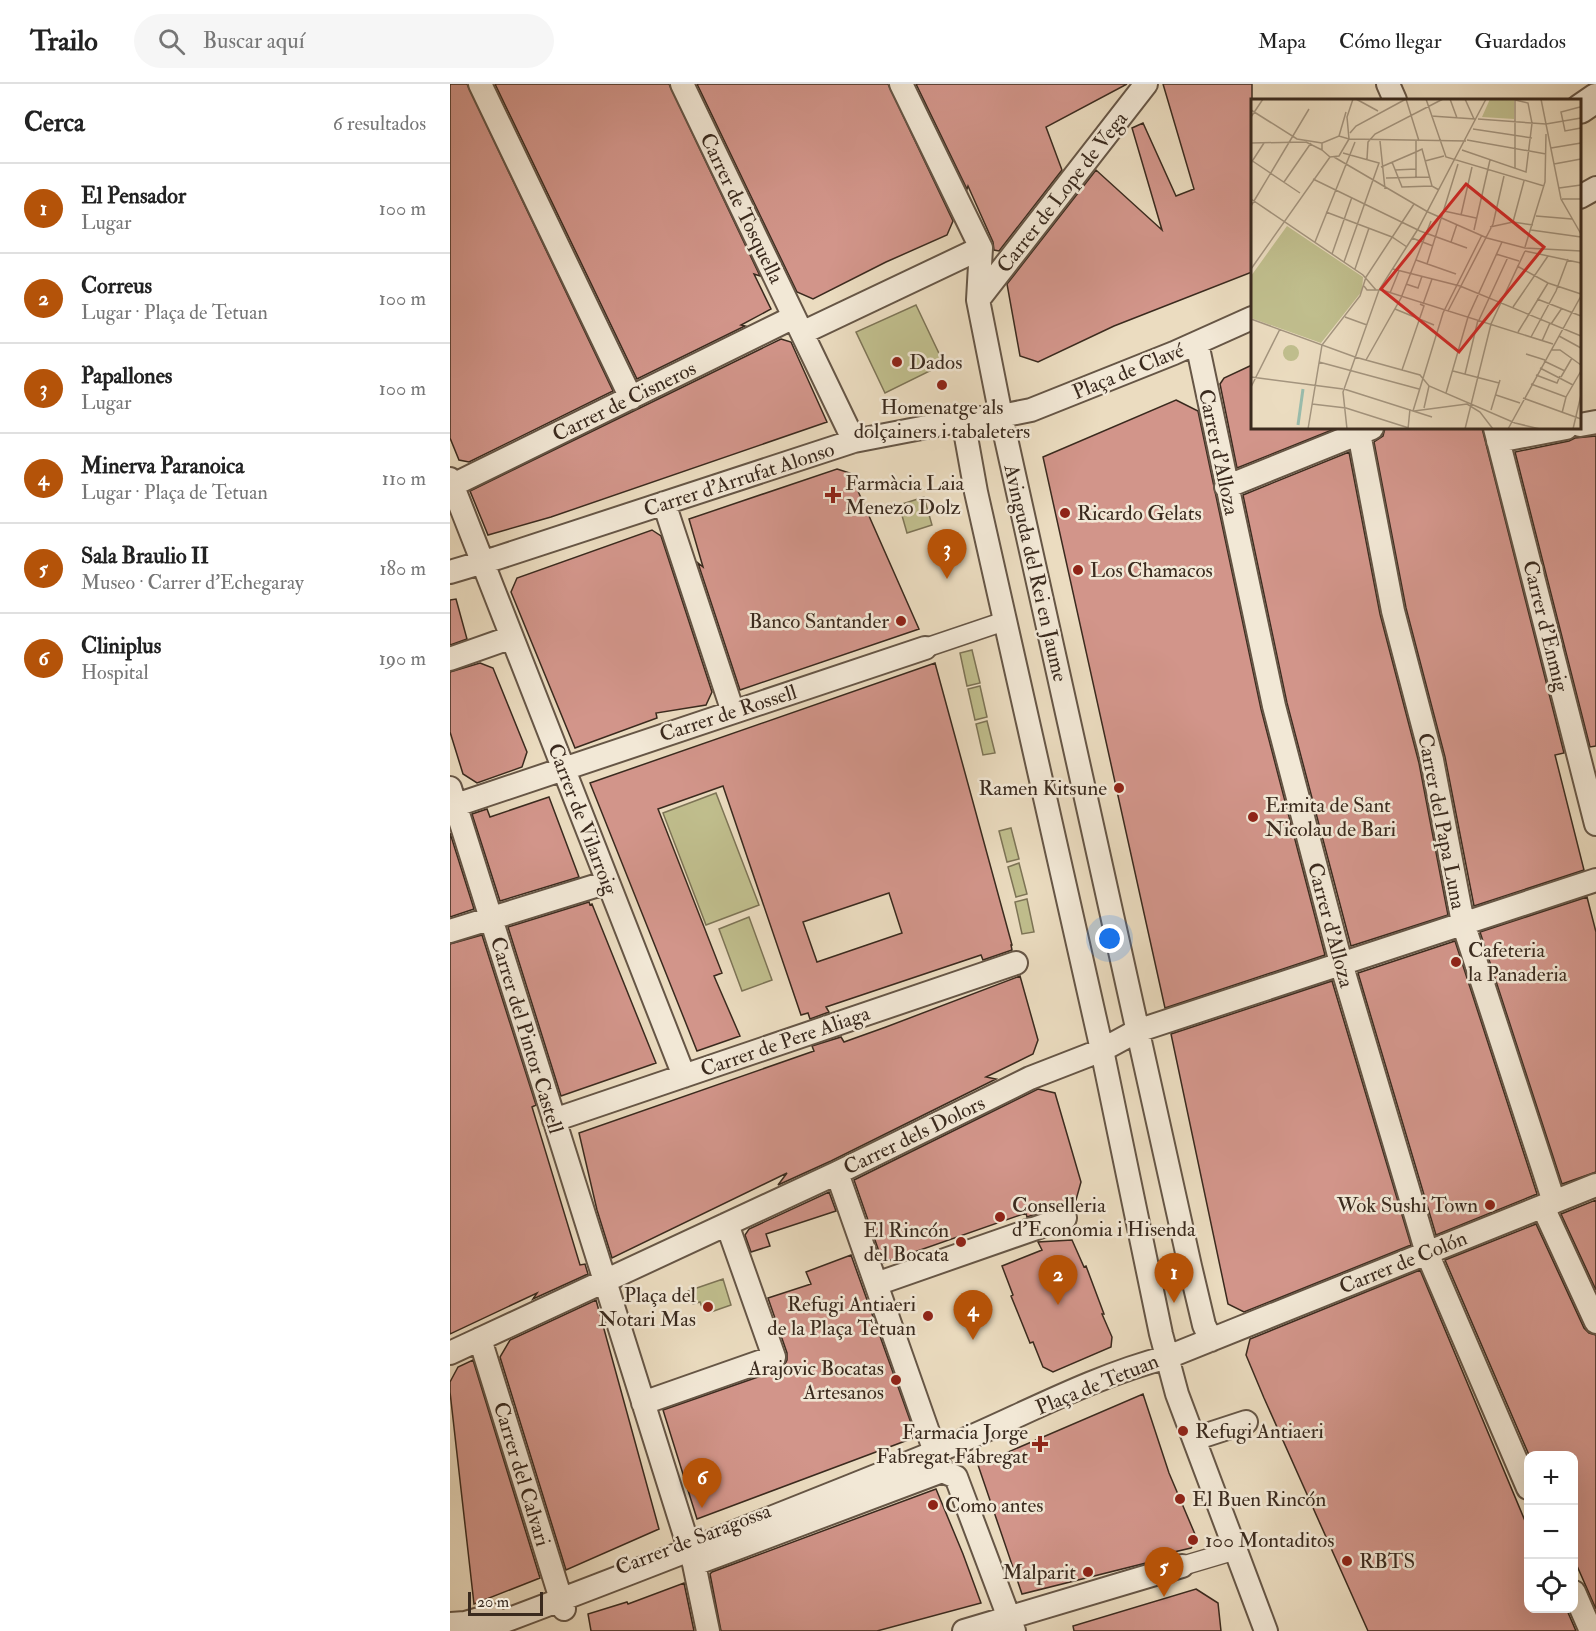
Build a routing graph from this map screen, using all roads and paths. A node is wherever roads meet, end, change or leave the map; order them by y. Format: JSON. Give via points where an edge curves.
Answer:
{"nodes":[{"id":1,"x":480,"y":84,"type":"edge"},
{"id":2,"x":682,"y":84,"type":"edge"},
{"id":3,"x":901,"y":84,"type":"edge"},
{"id":4,"x":1146,"y":84,"type":"edge"},
{"id":5,"x":1388,"y":84,"type":"edge"},
{"id":6,"x":1596,"y":98,"type":"edge"},
{"id":7,"x":1395,"y":99,"type":"edge"},
{"id":8,"x":1581,"y":109,"type":"edge"},
{"id":9,"x":1596,"y":189,"type":"edge"},
{"id":10,"x":1581,"y":196,"type":"edge"},
{"id":11,"x":981,"y":248,"type":"junction"},
{"id":12,"x":978,"y":300,"type":"junction"},
{"id":13,"x":1251,"y":318,"type":"edge"},
{"id":14,"x":798,"y":325,"type":"junction"},
{"id":15,"x":1197,"y":343,"type":"junction"},
{"id":16,"x":631,"y":398,"type":"junction"},
{"id":17,"x":1001,"y":416,"type":"junction"},
{"id":18,"x":963,"y":420,"type":"junction"},
{"id":19,"x":1596,"y":422,"type":"edge"},
{"id":20,"x":1581,"y":425,"type":"edge"},
{"id":21,"x":1554,"y":429,"type":"edge"},
{"id":22,"x":1366,"y":430,"type":"edge"},
{"id":23,"x":1497,"y":434,"type":"edge"},
{"id":24,"x":854,"y":441,"type":"junction"},
{"id":25,"x":451,"y":482,"type":"edge"},
{"id":26,"x":1226,"y":487,"type":"junction"},
{"id":27,"x":664,"y":503,"type":"junction"},
{"id":28,"x":482,"y":563,"type":"junction"},
{"id":29,"x":450,"y":572,"type":"edge"},
{"id":30,"x":1005,"y":621,"type":"junction"},
{"id":31,"x":512,"y":637,"type":"junction"},
{"id":32,"x":925,"y":648,"type":"joint"},
{"id":33,"x":450,"y":659,"type":"edge"},
{"id":34,"x":733,"y":712,"type":"junction"},
{"id":35,"x":563,"y":768,"type":"junction"},
{"id":36,"x":452,"y":800,"type":"edge"},
{"id":37,"x":1596,"y":824,"type":"edge"},
{"id":38,"x":1596,"y":880,"type":"edge"},
{"id":39,"x":608,"y":882,"type":"junction"},
{"id":40,"x":491,"y":919,"type":"junction"},
{"id":41,"x":1463,"y":923,"type":"junction"},
{"id":42,"x":450,"y":932,"type":"edge"},
{"id":43,"x":1016,"y":963,"type":"dead end"},
{"id":44,"x":1341,"y":963,"type":"junction"},
{"id":45,"x":1137,"y":1031,"type":"junction"},
{"id":46,"x":1102,"y":1050,"type":"junction"},
{"id":47,"x":684,"y":1076,"type":"junction"},
{"id":48,"x":554,"y":1120,"type":"junction"},
{"id":49,"x":837,"y":1173,"type":"junction"},
{"id":50,"x":1596,"y":1185,"type":"edge"},
{"id":51,"x":1548,"y":1204,"type":"junction"},
{"id":52,"x":1065,"y":1218,"type":"dead end"},
{"id":53,"x":727,"y":1224,"type":"junction"},
{"id":54,"x":1427,"y":1253,"type":"junction"},
{"id":55,"x":1190,"y":1266,"type":"junction"},
{"id":56,"x":1149,"y":1272,"type":"junction"},
{"id":57,"x":605,"y":1281,"type":"junction"},
{"id":58,"x":876,"y":1284,"type":"junction"},
{"id":59,"x":1596,"y":1322,"type":"edge"},
{"id":60,"x":480,"y":1339,"type":"junction"},
{"id":61,"x":1211,"y":1340,"type":"junction"},
{"id":62,"x":450,"y":1353,"type":"edge"},
{"id":63,"x":1167,"y":1358,"type":"junction"},
{"id":64,"x":643,"y":1403,"type":"junction"},
{"id":65,"x":1245,"y":1422,"type":"dead end"},
{"id":66,"x":1194,"y":1439,"type":"junction"},
{"id":67,"x":942,"y":1461,"type":"junction"},
{"id":68,"x":1524,"y":1479,"type":"edge"},
{"id":69,"x":1236,"y":1550,"type":"junction"},
{"id":70,"x":690,"y":1552,"type":"junction"},
{"id":71,"x":1182,"y":1566,"type":"joint"},
{"id":72,"x":561,"y":1601,"type":"junction"},
{"id":73,"x":1578,"y":1601,"type":"edge"},
{"id":74,"x":450,"y":1624,"type":"edge"},
{"id":75,"x":1012,"y":1624,"type":"edge"},
{"id":76,"x":477,"y":1631,"type":"edge"},
{"id":77,"x":506,"y":1631,"type":"edge"},
{"id":78,"x":708,"y":1631,"type":"edge"},
{"id":79,"x":964,"y":1631,"type":"edge"},
{"id":80,"x":1266,"y":1631,"type":"edge"},
{"id":81,"x":1591,"y":1631,"type":"edge"}],
"edges":[{"from":1,"to":16,"type":"street"},
{"from":2,"to":14,"type":"street","name":"Carrer de Tosquella"},
{"from":3,"to":11,"type":"street"},
{"from":4,"to":12,"type":"street","name":"Carrer de Lope de Vega"},
{"from":5,"to":7,"type":"street"},
{"from":6,"to":8,"type":"street"},
{"from":9,"to":10,"type":"street"},
{"from":11,"to":12,"type":"street","name":"Avinguda del Rei en Jaume"},
{"from":11,"to":14,"type":"street"},
{"from":12,"to":17,"type":"street","name":"Avinguda del Rei en Jaume"},
{"from":13,"to":15,"type":"street","name":"Plaça de Clavé"},
{"from":14,"to":16,"type":"street","name":"Carrer de Cisneros"},
{"from":14,"to":24,"type":"street"},
{"from":15,"to":17,"type":"street","name":"Plaça de Clavé","via":[[1031,410]]},
{"from":15,"to":26,"type":"street","name":"Carrer d'Alloza"},
{"from":16,"to":25,"type":"street","name":"Carrer de Cisneros"},
{"from":17,"to":18,"type":"street","name":"Carrer d'Arrufat Alonso"},
{"from":17,"to":45,"type":"street","name":"Avinguda del Rei en Jaume"},
{"from":18,"to":24,"type":"street","name":"Carrer d'Arrufat Alonso"},
{"from":18,"to":30,"type":"street","name":"Avinguda del Rei en Jaume"},
{"from":19,"to":20,"type":"street"},
{"from":21,"to":23,"type":"street"},
{"from":22,"to":26,"type":"street"},
{"from":22,"to":41,"type":"street","name":"Carrer del Papa Luna","via":[[1393,610],[1432,760]]},
{"from":23,"to":37,"type":"street","name":"Carrer d'Enmig"},
{"from":24,"to":27,"type":"street","name":"Carrer d'Arrufat Alonso"},
{"from":25,"to":28,"type":"street","name":"Carrer de Vilarroig"},
{"from":26,"to":44,"type":"street","name":"Carrer d'Alloza","via":[[1274,706]]},
{"from":27,"to":28,"type":"street","name":"Carrer d'Arrufat Alonso"},
{"from":27,"to":34,"type":"street"},
{"from":28,"to":29,"type":"street","name":"Carrer d'Arrufat Alonso"},
{"from":28,"to":31,"type":"street","name":"Carrer de Vilarroig"},
{"from":30,"to":32,"type":"street","name":"Carrer de Rossell"},
{"from":30,"to":46,"type":"street","name":"Avinguda del Rei en Jaume"},
{"from":31,"to":33,"type":"street"},
{"from":31,"to":35,"type":"street","name":"Carrer de Vilarroig"},
{"from":32,"to":34,"type":"street","name":"Carrer de Rossell"},
{"from":34,"to":35,"type":"street","name":"Carrer de Rossell"},
{"from":35,"to":36,"type":"street","name":"Carrer de Rossell"},
{"from":35,"to":39,"type":"street","name":"Carrer de Vilarroig"},
{"from":36,"to":40,"type":"street","name":"Carrer del Pintor Castell"},
{"from":38,"to":41,"type":"street"},
{"from":39,"to":40,"type":"street"},
{"from":39,"to":47,"type":"street","name":"Carrer de Vilarroig"},
{"from":40,"to":42,"type":"street"},
{"from":40,"to":48,"type":"street","name":"Carrer del Pintor Castell"},
{"from":41,"to":44,"type":"street"},
{"from":41,"to":51,"type":"street","name":"Carrer del Papa Luna"},
{"from":43,"to":47,"type":"street","name":"Carrer de Pere Aliaga"},
{"from":44,"to":45,"type":"street"},
{"from":44,"to":54,"type":"street","name":"Carrer d'Alloza"},
{"from":45,"to":46,"type":"street"},
{"from":45,"to":55,"type":"street","name":"Avinguda del Rei en Jaume"},
{"from":46,"to":49,"type":"street","name":"Carrer dels Dolors","via":[[1030,1078]]},
{"from":46,"to":56,"type":"street","name":"Avinguda del Rei en Jaume"},
{"from":47,"to":48,"type":"street","name":"Carrer de Pere Aliaga"},
{"from":48,"to":57,"type":"street","name":"Carrer del Pintor Castell"},
{"from":49,"to":53,"type":"street","name":"Carrer dels Dolors"},
{"from":49,"to":58,"type":"street"},
{"from":50,"to":51,"type":"street","name":"Carrer de Colón"},
{"from":51,"to":54,"type":"street","name":"Carrer de Colón"},
{"from":51,"to":59,"type":"street","name":"Carrer del Papa Luna"},
{"from":52,"to":58,"type":"street"},
{"from":53,"to":57,"type":"street"},
{"from":53,"to":64,"type":"street","via":[[774,1357]]},
{"from":54,"to":61,"type":"street","name":"Carrer de Colón"},
{"from":54,"to":68,"type":"street","name":"Carrer d'Alloza"},
{"from":55,"to":56,"type":"street","via":[[1169,1275]]},
{"from":55,"to":61,"type":"street","name":"Avinguda del Rei en Jaume"},
{"from":56,"to":63,"type":"street","name":"Avinguda del Rei en Jaume"},
{"from":57,"to":60,"type":"street"},
{"from":57,"to":64,"type":"street","name":"Carrer del Pintor Castell"},
{"from":58,"to":67,"type":"street"},
{"from":60,"to":62,"type":"street"},
{"from":60,"to":72,"type":"street","name":"Carrer del Calvari"},
{"from":61,"to":63,"type":"street","name":"Carrer de Colón"},
{"from":63,"to":66,"type":"street","name":"Avinguda del Rei en Jaume"},
{"from":63,"to":67,"type":"street","name":"Plaça de Tetuan","via":[[1132,1366]]},
{"from":64,"to":70,"type":"street","name":"Carrer del Pintor Castell"},
{"from":65,"to":66,"type":"street"},
{"from":66,"to":69,"type":"street","name":"Avinguda del Rei en Jaume"},
{"from":67,"to":70,"type":"street","name":"Carrer de Saragossa"},
{"from":67,"to":75,"type":"street"},
{"from":69,"to":71,"type":"street"},
{"from":69,"to":80,"type":"street","name":"Avinguda del Rei en Jaume"},
{"from":70,"to":72,"type":"street","name":"Carrer de Saragossa"},
{"from":70,"to":78,"type":"street","name":"Carrer del Pintor Castell"},
{"from":71,"to":75,"type":"street"},
{"from":72,"to":74,"type":"street","name":"Carrer de Saragossa"},
{"from":72,"to":76,"type":"street","name":"Carrer de Saragossa"},
{"from":72,"to":77,"type":"street","name":"Carrer de Saragossa"},
{"from":73,"to":81,"type":"street"},
{"from":75,"to":79,"type":"street"}]}
